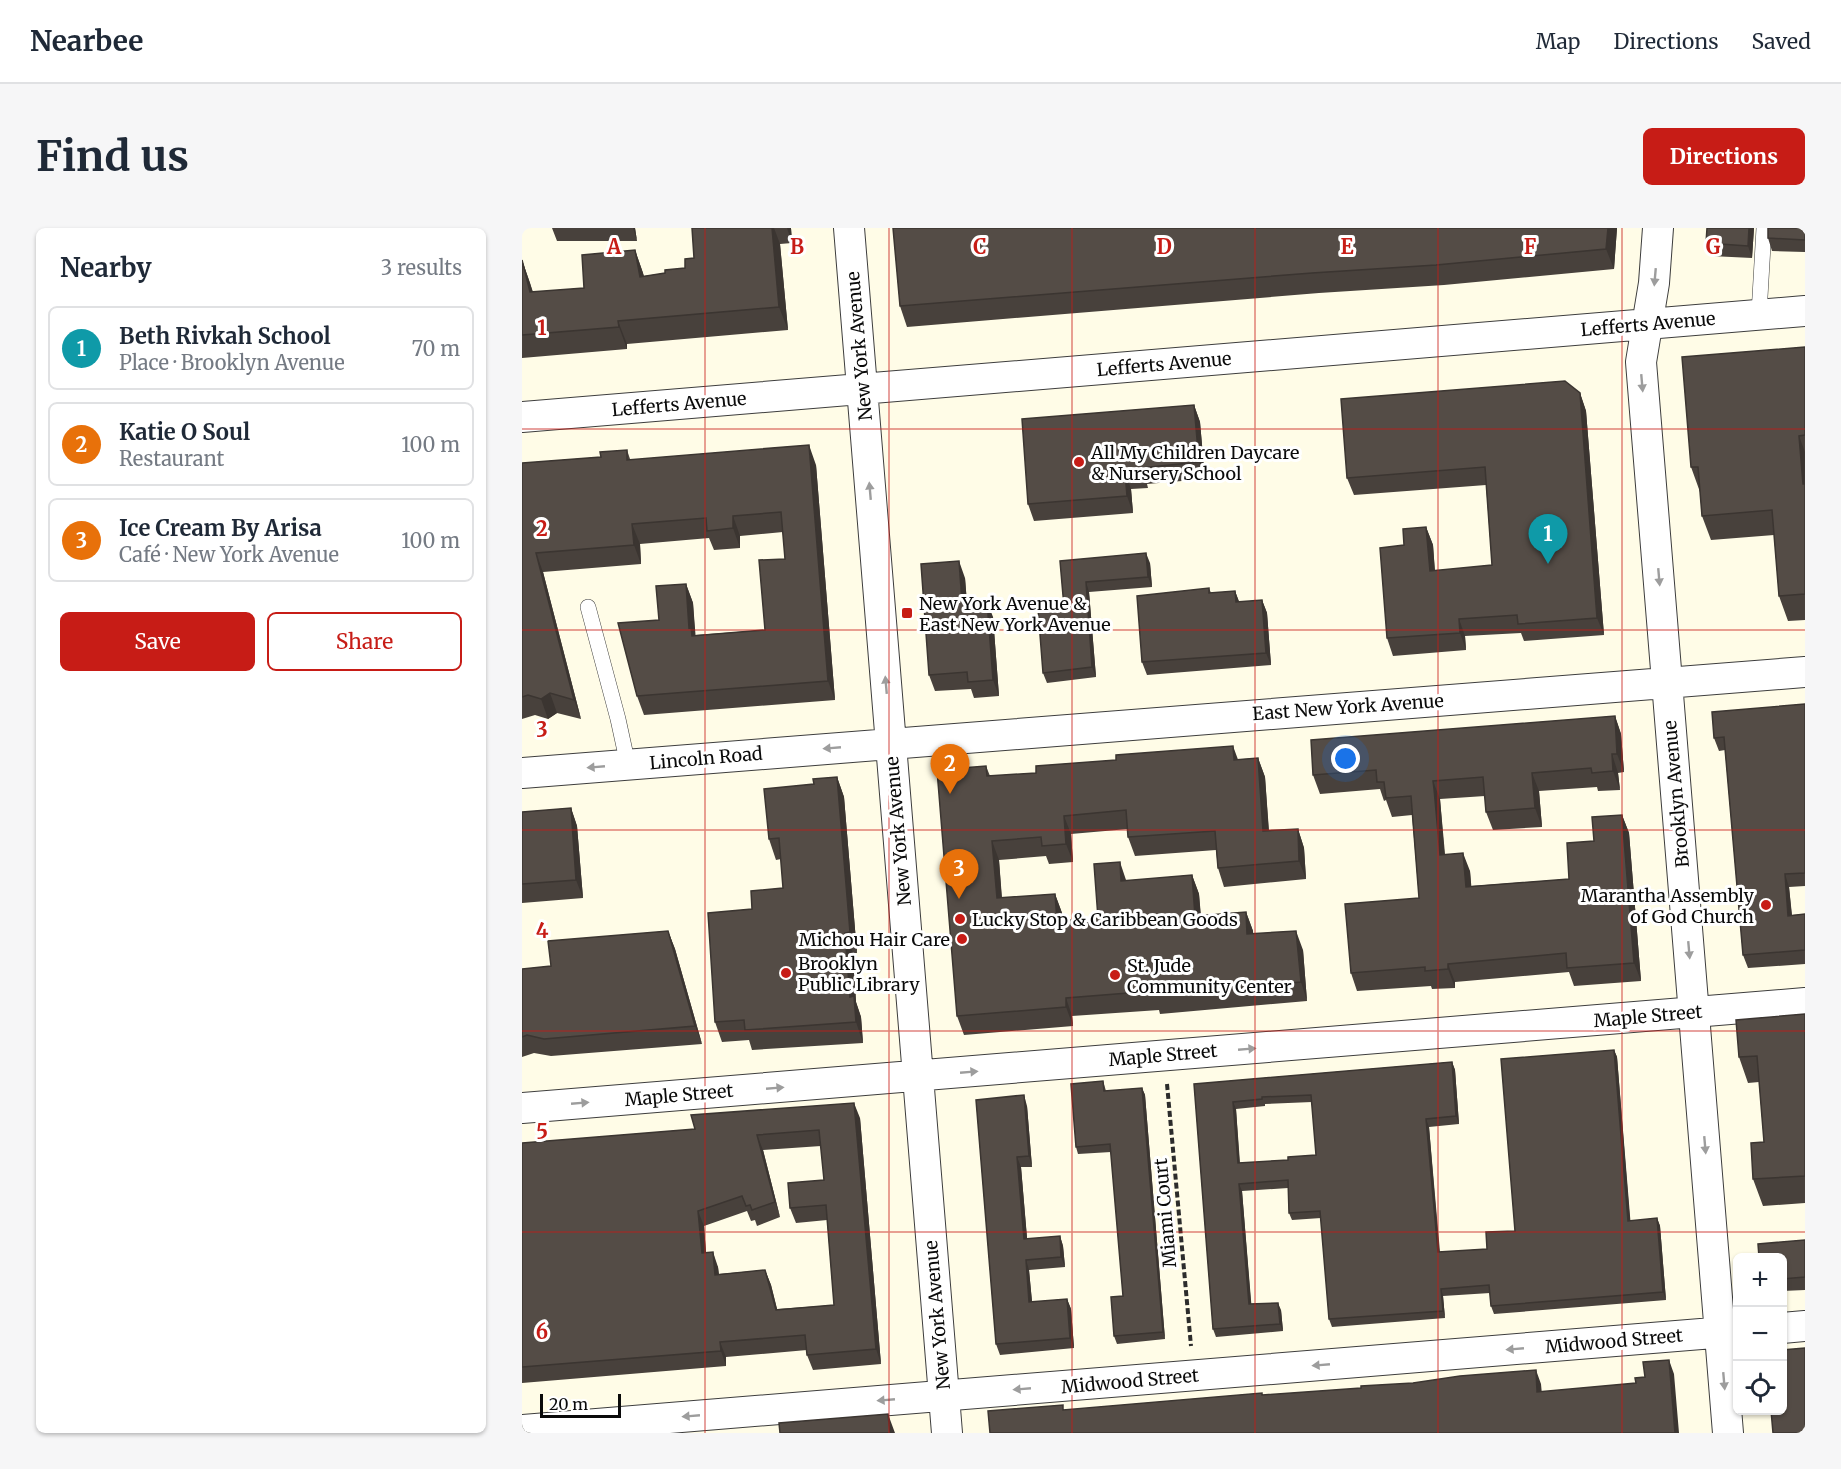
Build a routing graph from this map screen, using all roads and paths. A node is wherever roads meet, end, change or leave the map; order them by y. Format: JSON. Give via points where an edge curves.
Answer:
{"nodes":[{"id":1,"x":849,"y":228,"type":"edge"},
{"id":2,"x":1658,"y":228,"type":"edge"},
{"id":3,"x":1764,"y":228,"type":"edge"},
{"id":4,"x":1805,"y":311,"type":"edge"},
{"id":5,"x":1759,"y":314,"type":"junction"},
{"id":6,"x":1647,"y":325,"type":"junction"},
{"id":7,"x":862,"y":389,"type":"junction"},
{"id":8,"x":522,"y":417,"type":"edge"},
{"id":9,"x":588,"y":606,"type":"dead end"},
{"id":10,"x":1805,"y":672,"type":"edge"},
{"id":11,"x":1667,"y":683,"type":"junction"},
{"id":12,"x":891,"y":743,"type":"junction"},
{"id":13,"x":628,"y":765,"type":"junction"},
{"id":14,"x":522,"y":773,"type":"edge"},
{"id":15,"x":1805,"y":1003,"type":"edge"},
{"id":16,"x":1694,"y":1012,"type":"junction"},
{"id":17,"x":918,"y":1076,"type":"junction"},
{"id":18,"x":1167,"y":1077,"type":"dead end"},
{"id":19,"x":522,"y":1108,"type":"edge"},
{"id":20,"x":1805,"y":1326,"type":"edge"},
{"id":21,"x":1787,"y":1328,"type":"edge"},
{"id":22,"x":1729,"y":1332,"type":"edge"},
{"id":23,"x":1191,"y":1346,"type":"dead end"},
{"id":24,"x":944,"y":1396,"type":"junction"},
{"id":25,"x":522,"y":1430,"type":"edge"},
{"id":26,"x":947,"y":1433,"type":"edge"},
{"id":27,"x":1728,"y":1433,"type":"edge"}],
"edges":[{"from":1,"to":7,"type":"street","name":"New York Avenue"},
{"from":2,"to":6,"type":"street","name":"Brooklyn Avenue","one_way":true},
{"from":3,"to":5,"type":"lane"},
{"from":4,"to":5,"type":"street","name":"Lefferts Avenue"},
{"from":5,"to":6,"type":"street","name":"Lefferts Avenue"},
{"from":6,"to":7,"type":"street","name":"Lefferts Avenue"},
{"from":6,"to":11,"type":"street","name":"Brooklyn Avenue","one_way":true,"via":[[1641,362]]},
{"from":7,"to":8,"type":"street","name":"Lefferts Avenue"},
{"from":12,"to":7,"type":"street","name":"New York Avenue","one_way":true},
{"from":9,"to":13,"type":"lane"},
{"from":10,"to":11,"type":"street","name":"East New York Avenue"},
{"from":11,"to":12,"type":"street","name":"East New York Avenue"},
{"from":11,"to":16,"type":"street","name":"Brooklyn Avenue","one_way":true},
{"from":12,"to":13,"type":"street","name":"Lincoln Road","one_way":true},
{"from":12,"to":17,"type":"street","name":"New York Avenue"},
{"from":13,"to":14,"type":"street","name":"Lincoln Road","one_way":true},
{"from":15,"to":16,"type":"street","name":"Maple Street"},
{"from":17,"to":16,"type":"street","name":"Maple Street","one_way":true},
{"from":16,"to":22,"type":"street","name":"Brooklyn Avenue","one_way":true},
{"from":19,"to":17,"type":"street","name":"Maple Street","one_way":true},
{"from":17,"to":24,"type":"street","name":"New York Avenue"},
{"from":18,"to":23,"type":"path","name":"Miami Court"},
{"from":20,"to":21,"type":"street"},
{"from":22,"to":24,"type":"street","name":"Midwood Street","one_way":true},
{"from":22,"to":27,"type":"street","name":"Brooklyn Avenue","one_way":true},
{"from":24,"to":25,"type":"street","name":"Midwood Street","one_way":true},
{"from":24,"to":26,"type":"street","name":"New York Avenue"}]}
